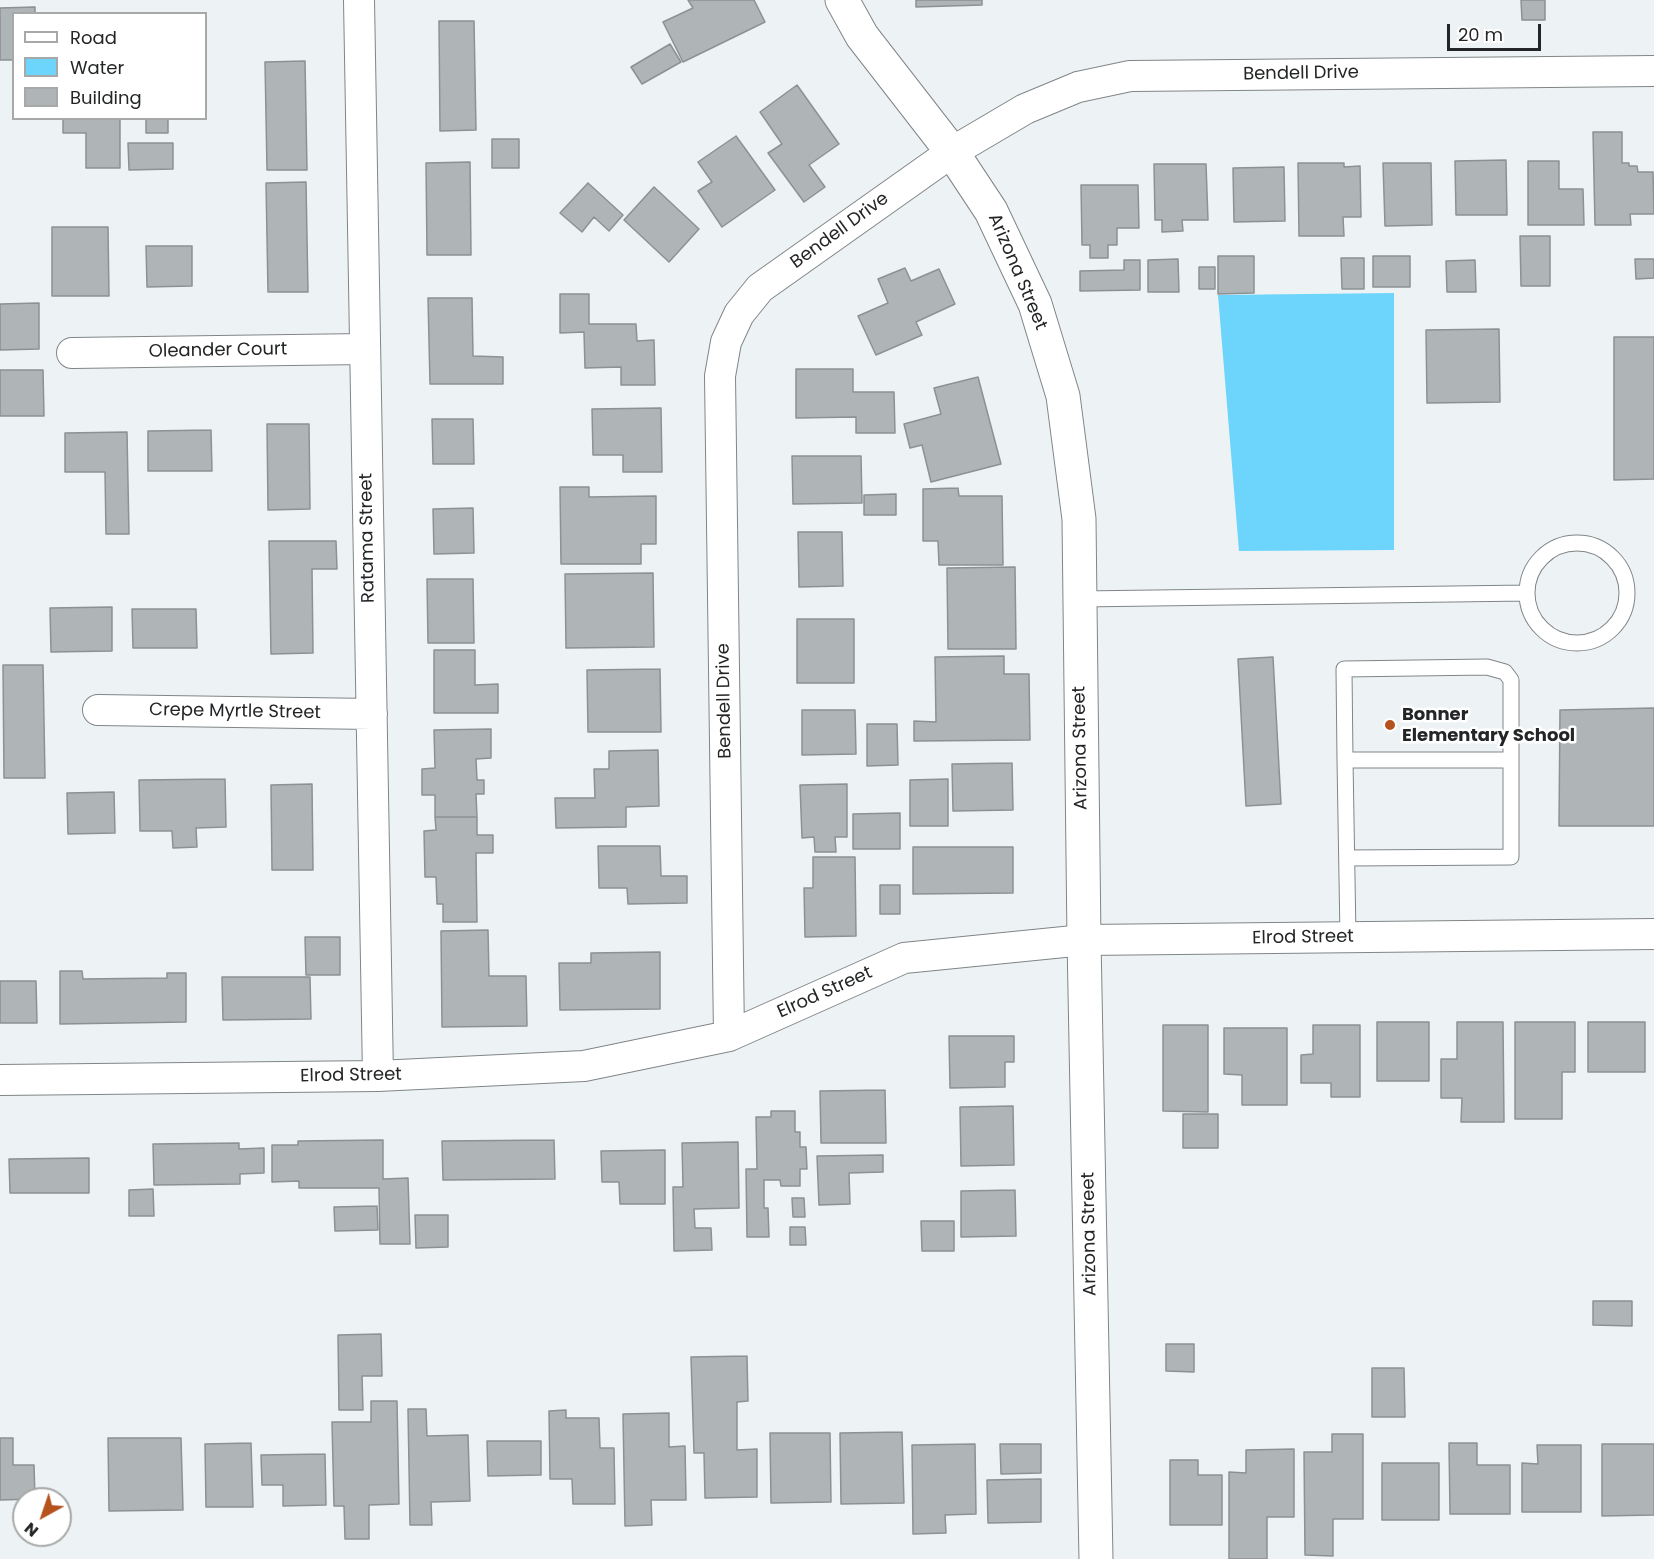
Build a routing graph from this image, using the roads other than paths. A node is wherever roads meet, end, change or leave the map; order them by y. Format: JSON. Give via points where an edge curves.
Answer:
{"nodes":[{"id":1,"x":359,"y":0,"type":"edge"},
{"id":2,"x":842,"y":0,"type":"edge"},
{"id":3,"x":1654,"y":71,"type":"edge"},
{"id":4,"x":952,"y":153,"type":"junction"},
{"id":5,"x":364,"y":349,"type":"junction"},
{"id":6,"x":72,"y":353,"type":"dead end"},
{"id":7,"x":1527,"y":593,"type":"junction"},
{"id":8,"x":1080,"y":599,"type":"junction"},
{"id":9,"x":98,"y":710,"type":"dead end"},
{"id":10,"x":372,"y":714,"type":"junction"},
{"id":11,"x":1345,"y":760,"type":"junction"},
{"id":12,"x":1511,"y":760,"type":"junction"},
{"id":13,"x":1347,"y":858,"type":"junction"},
{"id":14,"x":1654,"y":934,"type":"edge"},
{"id":15,"x":1348,"y":937,"type":"junction"},
{"id":16,"x":1084,"y":940,"type":"junction"},
{"id":17,"x":729,"y":1036,"type":"junction"},
{"id":18,"x":378,"y":1076,"type":"junction"},
{"id":19,"x":0,"y":1080,"type":"edge"},
{"id":20,"x":1096,"y":1559,"type":"edge"}],
"edges":[{"from":1,"to":5,"type":"street","name":"Ratama Street"},
{"from":2,"to":4,"type":"street","name":"Arizona Street","via":[[862,36]]},
{"from":3,"to":4,"type":"street","name":"Bendell Drive","via":[[1130,76],[1078,87],[1025,109]]},
{"from":4,"to":8,"type":"street","name":"Arizona Street","via":[[991,211],[1035,304],[1063,396],[1079,519]]},
{"from":4,"to":17,"type":"street","name":"Bendell Drive","via":[[760,288],[739,314],[726,342],[720,376]]},
{"from":5,"to":6,"type":"street","name":"Oleander Court"},
{"from":5,"to":10,"type":"street","name":"Ratama Street"},
{"from":7,"to":7,"type":"lane","via":[[1531,612],[1542,629],[1559,639],[1578,643],[1597,639],[1613,628],[1624,611],[1628,592],[1623,573],[1612,557],[1596,546],[1576,543],[1557,546],[1541,558],[1530,574]]},
{"from":7,"to":8,"type":"lane"},
{"from":8,"to":16,"type":"street","name":"Arizona Street"},
{"from":9,"to":10,"type":"street","name":"Crepe Myrtle Street"},
{"from":10,"to":18,"type":"street","name":"Ratama Street"},
{"from":11,"to":12,"type":"lane"},
{"from":11,"to":12,"type":"lane","via":[[1344,669],[1487,667],[1505,672],[1511,680]]},
{"from":11,"to":13,"type":"lane"},
{"from":12,"to":13,"type":"lane","via":[[1511,857]]},
{"from":13,"to":15,"type":"lane"},
{"from":14,"to":15,"type":"street","name":"Elrod Street"},
{"from":15,"to":16,"type":"street","name":"Elrod Street"},
{"from":16,"to":17,"type":"street","name":"Elrod Street","via":[[904,958]]},
{"from":16,"to":20,"type":"street","name":"Arizona Street"},
{"from":17,"to":18,"type":"street","name":"Elrod Street","via":[[584,1066]]},
{"from":18,"to":19,"type":"street","name":"Elrod Street"}]}
